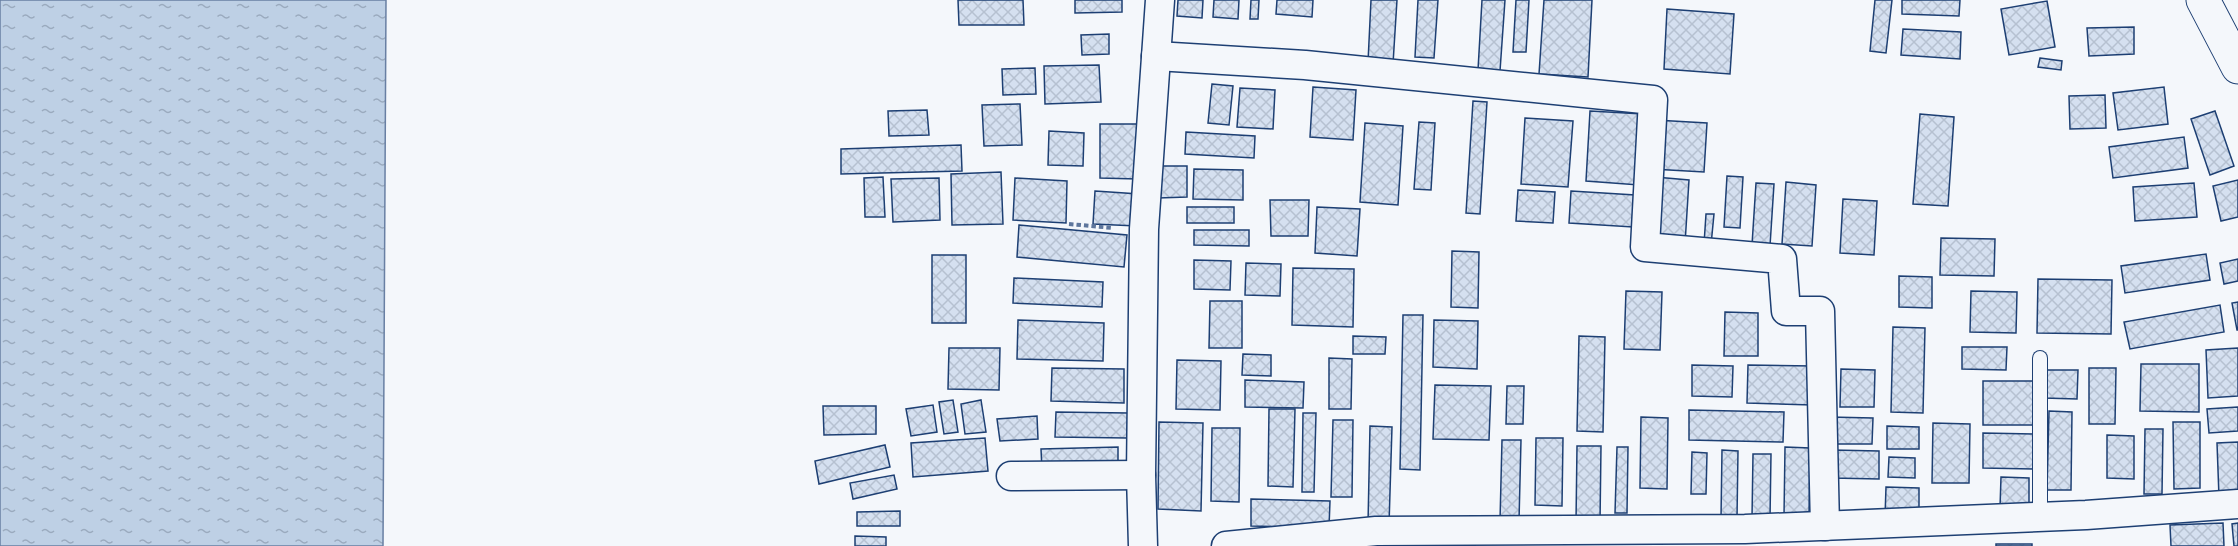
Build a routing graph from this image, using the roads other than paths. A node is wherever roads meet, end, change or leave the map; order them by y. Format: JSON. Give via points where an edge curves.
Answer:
{"nodes":[{"id":1,"x":1160,"y":0,"type":"edge"},
{"id":2,"x":2203,"y":0,"type":"edge"},
{"id":3,"x":1156,"y":56,"type":"junction"},
{"id":4,"x":2238,"y":67,"type":"edge"},
{"id":5,"x":2040,"y":358,"type":"dead end"},
{"id":6,"x":1141,"y":475,"type":"junction"},
{"id":7,"x":1011,"y":476,"type":"dead end"},
{"id":8,"x":2238,"y":504,"type":"edge"},
{"id":9,"x":2040,"y":518,"type":"junction"},
{"id":10,"x":1826,"y":526,"type":"junction"},
{"id":11,"x":1143,"y":546,"type":"edge"},
{"id":12,"x":1226,"y":546,"type":"edge"}],
"edges":[{"from":1,"to":3,"type":"street"},
{"from":2,"to":4,"type":"main road"},
{"from":3,"to":6,"type":"street","via":[[1144,229]]},
{"from":3,"to":10,"type":"street","via":[[1305,65],[1653,100],[1645,248],[1782,259],[1786,311],[1820,311]]},
{"from":5,"to":9,"type":"lane"},
{"from":6,"to":7,"type":"street"},
{"from":6,"to":11,"type":"street"},
{"from":8,"to":9,"type":"street"},
{"from":9,"to":10,"type":"street"},
{"from":10,"to":12,"type":"street","via":[[1376,531]]}]}
